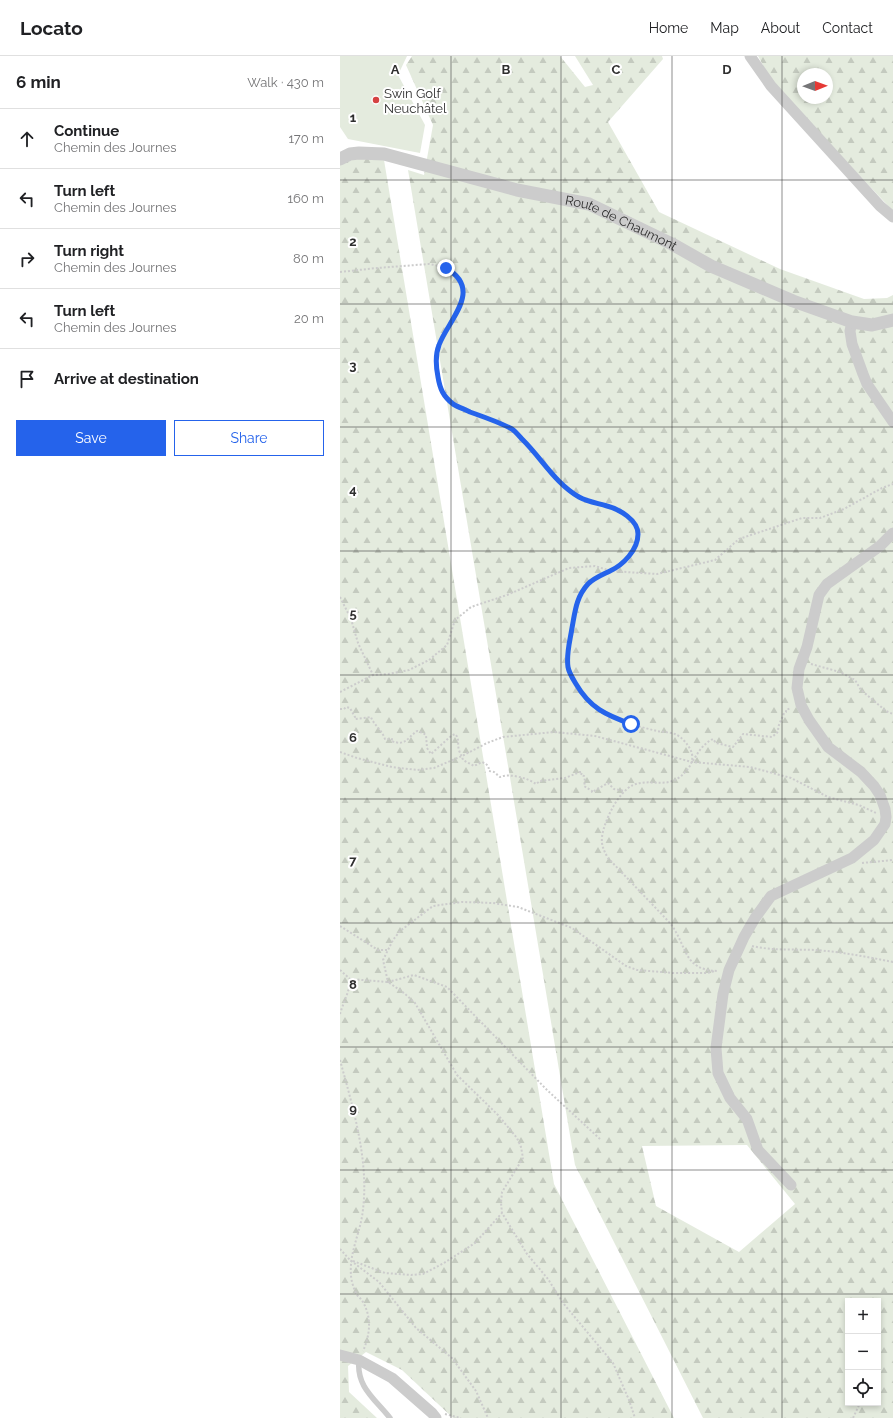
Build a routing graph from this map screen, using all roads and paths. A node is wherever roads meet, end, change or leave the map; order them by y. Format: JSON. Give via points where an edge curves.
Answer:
{"nodes":[{"id":1,"x":750,"y":56,"type":"edge"},
{"id":2,"x":341,"y":156,"type":"edge"},
{"id":3,"x":893,"y":217,"type":"edge"},
{"id":4,"x":340,"y":272,"type":"edge"},
{"id":5,"x":893,"y":320,"type":"edge"},
{"id":6,"x":852,"y":322,"type":"junction"},
{"id":7,"x":893,"y":422,"type":"edge"},
{"id":8,"x":893,"y":484,"type":"edge"},
{"id":9,"x":893,"y":533,"type":"edge"},
{"id":10,"x":611,"y":571,"type":"junction"},
{"id":11,"x":340,"y":597,"type":"edge"},
{"id":12,"x":801,"y":662,"type":"junction"},
{"id":13,"x":373,"y":675,"type":"junction"},
{"id":14,"x":340,"y":692,"type":"edge"},
{"id":15,"x":800,"y":702,"type":"junction"},
{"id":16,"x":340,"y":710,"type":"edge"},
{"id":17,"x":893,"y":714,"type":"edge"},
{"id":18,"x":340,"y":752,"type":"edge"},
{"id":19,"x":462,"y":756,"type":"junction"},
{"id":20,"x":692,"y":762,"type":"junction"},
{"id":21,"x":625,"y":791,"type":"junction"},
{"id":22,"x":886,"y":817,"type":"junction"},
{"id":23,"x":893,"y":860,"type":"edge"},
{"id":24,"x":860,"y":863,"type":"dead end"},
{"id":25,"x":340,"y":926,"type":"edge"},
{"id":26,"x":744,"y":937,"type":"junction"},
{"id":27,"x":387,"y":950,"type":"junction"},
{"id":28,"x":893,"y":962,"type":"edge"},
{"id":29,"x":340,"y":970,"type":"edge"},
{"id":30,"x":729,"y":970,"type":"junction"},
{"id":31,"x":716,"y":971,"type":"junction"},
{"id":32,"x":350,"y":979,"type":"junction"},
{"id":33,"x":388,"y":982,"type":"junction"},
{"id":34,"x":340,"y":1014,"type":"edge"},
{"id":35,"x":340,"y":1060,"type":"edge"},
{"id":36,"x":600,"y":1139,"type":"dead end"},
{"id":37,"x":791,"y":1185,"type":"dead end"},
{"id":38,"x":502,"y":1213,"type":"junction"},
{"id":39,"x":340,"y":1249,"type":"edge"},
{"id":40,"x":350,"y":1260,"type":"junction"},
{"id":41,"x":340,"y":1355,"type":"edge"},
{"id":42,"x":359,"y":1360,"type":"junction"},
{"id":43,"x":859,"y":1406,"type":"edge"},
{"id":44,"x":390,"y":1418,"type":"edge"},
{"id":45,"x":436,"y":1418,"type":"edge"},
{"id":46,"x":488,"y":1418,"type":"edge"},
{"id":47,"x":635,"y":1418,"type":"edge"},
{"id":48,"x":853,"y":1418,"type":"edge"}],
"edges":[{"from":1,"to":3,"type":"street","via":[[771,86],[880,206]]},
{"from":2,"to":6,"type":"street","name":"Route de Chaumont","via":[[359,153],[384,154],[517,190],[589,204],[711,266],[793,301]]},
{"from":4,"to":10,"type":"path","via":[[429,264],[453,272],[463,293],[462,302],[436,354],[439,385],[445,398],[456,406],[513,430],[563,486],[580,498],[608,506],[631,519],[638,535],[636,544],[629,557]]},
{"from":5,"to":6,"type":"street","name":"Route de Chaumont","via":[[872,325]]},
{"from":6,"to":7,"type":"street","via":[[852,344],[863,374]]},
{"from":8,"to":10,"type":"path","via":[[820,518],[802,518],[739,540],[715,560],[657,574]]},
{"from":9,"to":12,"type":"street","via":[[880,546],[827,584],[820,595]]},
{"from":10,"to":13,"type":"path","via":[[596,566],[570,568],[471,607],[455,620],[447,645],[429,660],[409,670]]},
{"from":10,"to":20,"type":"path","via":[[589,583],[581,593],[576,606],[568,650],[571,677],[583,696],[605,714],[631,724],[675,734],[692,752]]},
{"from":11,"to":13,"type":"path"},
{"from":12,"to":15,"type":"street","via":[[797,688]]},
{"from":12,"to":17,"type":"path","via":[[840,672],[855,680],[862,690]]},
{"from":13,"to":14,"type":"path"},
{"from":15,"to":20,"type":"path","via":[[786,710],[780,718],[778,732],[772,737],[743,734],[733,747],[716,743],[713,739],[697,753]]},
{"from":15,"to":22,"type":"street","via":[[828,747],[861,772],[874,786],[882,800]]},
{"from":16,"to":19,"type":"path","via":[[350,708],[355,720],[371,717],[385,739],[392,739],[391,741],[398,743],[402,743],[417,731],[423,733],[426,735],[427,748],[431,754],[455,734]]},
{"from":18,"to":19,"type":"path","via":[[392,767],[417,770],[434,768]]},
{"from":19,"to":20,"type":"path","via":[[503,737],[554,732],[595,736]]},
{"from":19,"to":21,"type":"path","via":[[463,760],[474,766],[482,762],[486,764],[489,771],[500,777],[524,777],[536,784],[582,772],[581,775],[585,777],[584,786],[592,792],[608,783],[614,789]]},
{"from":20,"to":21,"type":"path","via":[[677,779],[668,783],[635,784]]},
{"from":20,"to":22,"type":"path","via":[[750,767],[791,778],[828,797],[859,805]]},
{"from":21,"to":31,"type":"path","via":[[615,803],[606,821],[601,838],[603,849],[608,858],[676,930],[688,958],[700,968]]},
{"from":22,"to":26,"type":"street","via":[[881,831],[874,840],[852,858],[771,896]]},
{"from":23,"to":24,"type":"path"},
{"from":25,"to":27,"type":"path","via":[[378,950]]},
{"from":26,"to":28,"type":"path","via":[[752,946],[834,952]]},
{"from":26,"to":30,"type":"street"},
{"from":27,"to":31,"type":"path","via":[[400,931],[433,906],[462,902],[493,903],[518,907],[572,928],[626,966],[673,974],[708,974]]},
{"from":27,"to":33,"type":"path","via":[[383,960]]},
{"from":29,"to":32,"type":"path"},
{"from":30,"to":31,"type":"path"},
{"from":30,"to":37,"type":"street","via":[[716,1048],[718,1073],[730,1098],[746,1119],[758,1150]]},
{"from":32,"to":33,"type":"path"},
{"from":32,"to":34,"type":"path","via":[[350,987]]},
{"from":33,"to":36,"type":"path","via":[[414,975],[447,987],[547,1090]]},
{"from":33,"to":38,"type":"path","via":[[415,1003],[457,1075],[498,1115],[521,1147],[523,1158],[502,1192]]},
{"from":35,"to":40,"type":"path","via":[[364,1161],[364,1208]]},
{"from":38,"to":40,"type":"path","via":[[475,1243],[423,1274],[385,1273]]},
{"from":38,"to":47,"type":"path","via":[[527,1254],[548,1279],[563,1303],[613,1363]]},
{"from":39,"to":40,"type":"path"},
{"from":40,"to":42,"type":"path","via":[[351,1277],[368,1314],[369,1332]]},
{"from":40,"to":46,"type":"path","via":[[379,1282],[416,1328],[452,1358],[476,1390]]},
{"from":41,"to":42,"type":"street"},
{"from":42,"to":44,"type":"lane","via":[[358,1371],[368,1394]]},
{"from":42,"to":45,"type":"street","via":[[392,1378]]},
{"from":43,"to":48,"type":"path"}]}
